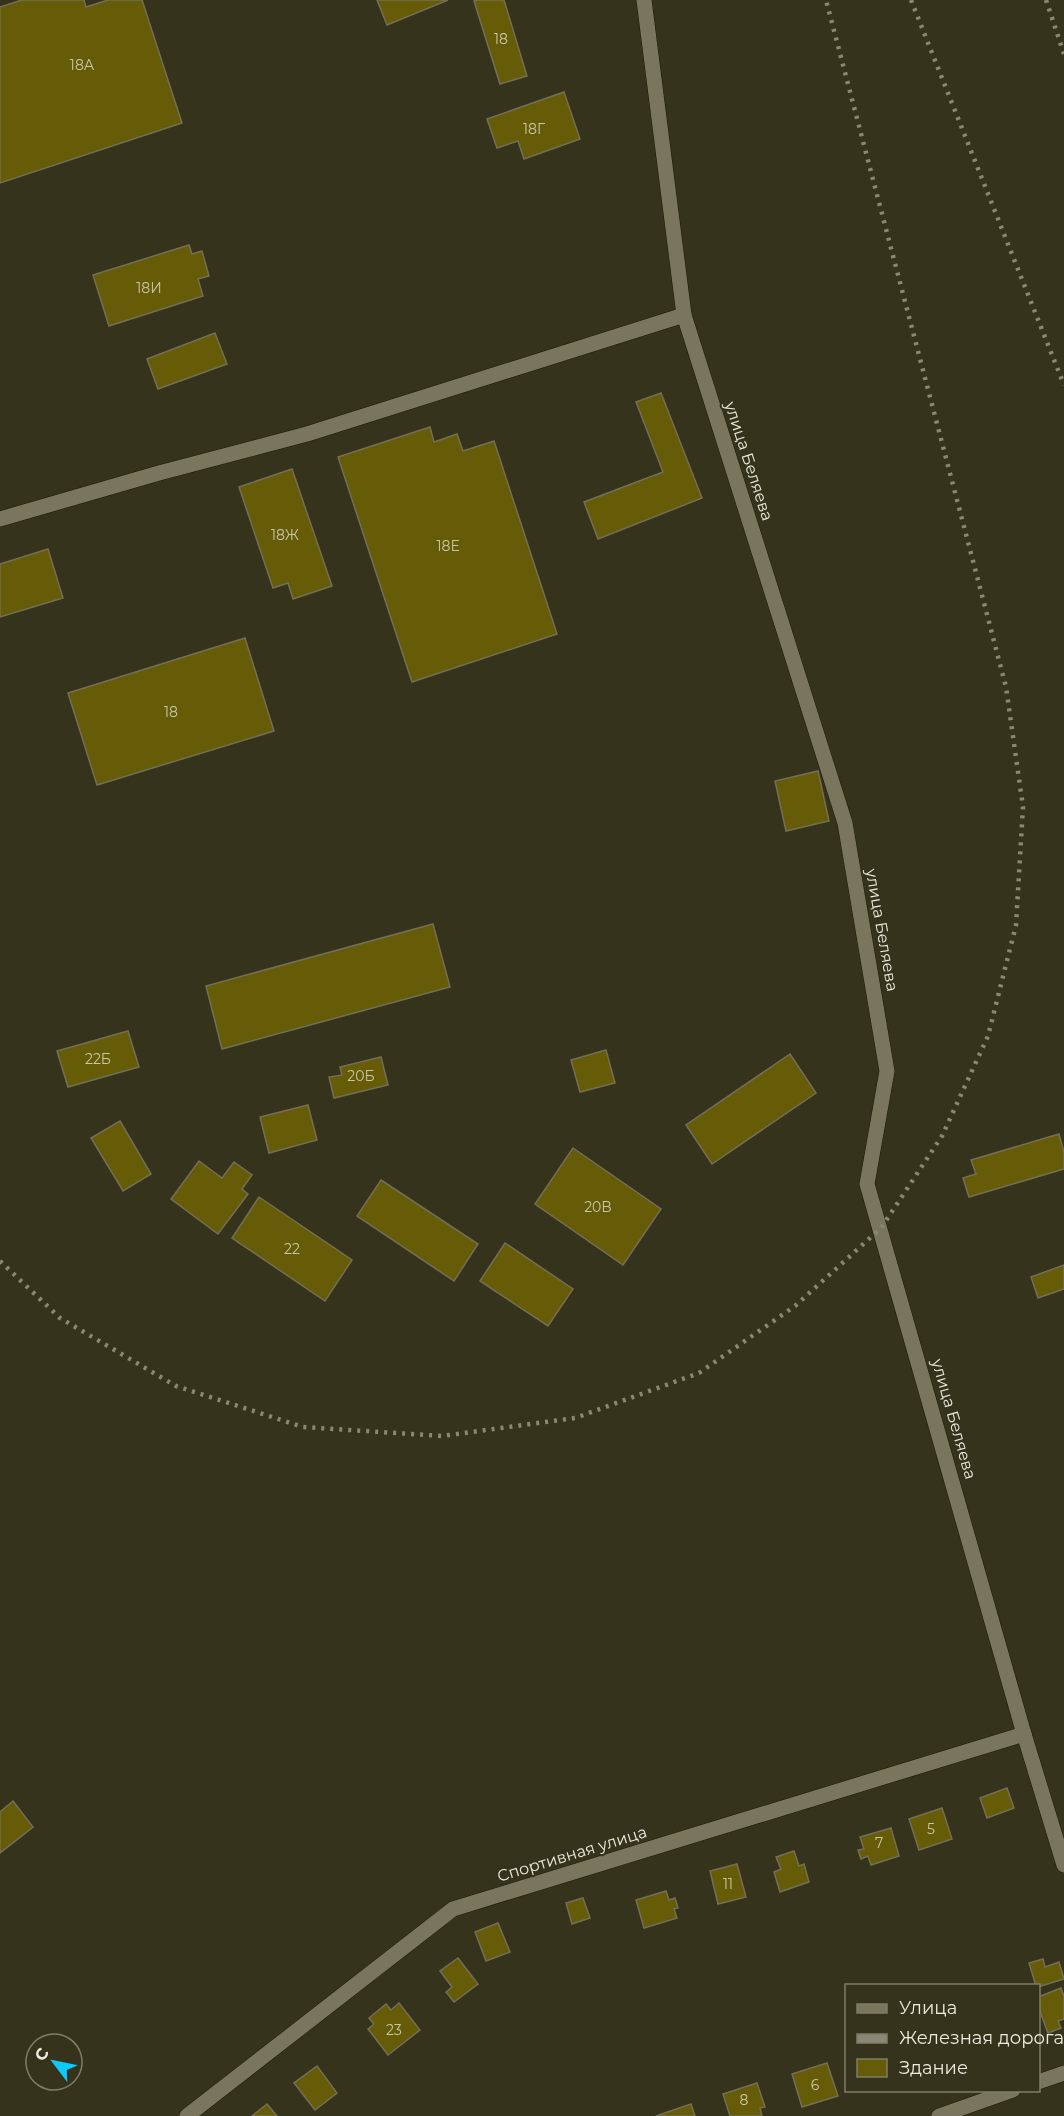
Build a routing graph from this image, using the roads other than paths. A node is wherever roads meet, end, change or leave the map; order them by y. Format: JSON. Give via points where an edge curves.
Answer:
{"nodes":[{"id":1,"x":644,"y":0,"type":"edge"},
{"id":2,"x":684,"y":315,"type":"junction"},
{"id":3,"x":0,"y":519,"type":"edge"},
{"id":4,"x":1024,"y":1734,"type":"junction"},
{"id":5,"x":1064,"y":1864,"type":"edge"},
{"id":6,"x":1064,"y":2073,"type":"edge"},
{"id":7,"x":1040,"y":2081,"type":"edge"},
{"id":8,"x":1011,"y":2092,"type":"edge"},
{"id":9,"x":188,"y":2116,"type":"edge"},
{"id":10,"x":939,"y":2116,"type":"edge"}],
"edges":[{"from":1,"to":2,"type":"street","name":"улица Беляева"},
{"from":2,"to":3,"type":"street","via":[[307,434]]},
{"from":2,"to":4,"type":"street","name":"улица Беляева","via":[[845,823],[887,1071],[867,1184]]},
{"from":4,"to":5,"type":"street","name":"улица Беляева"},
{"from":4,"to":9,"type":"street","name":"Спортивная улица","via":[[453,1909]]},
{"from":6,"to":7,"type":"street"},
{"from":8,"to":10,"type":"street"}]}
